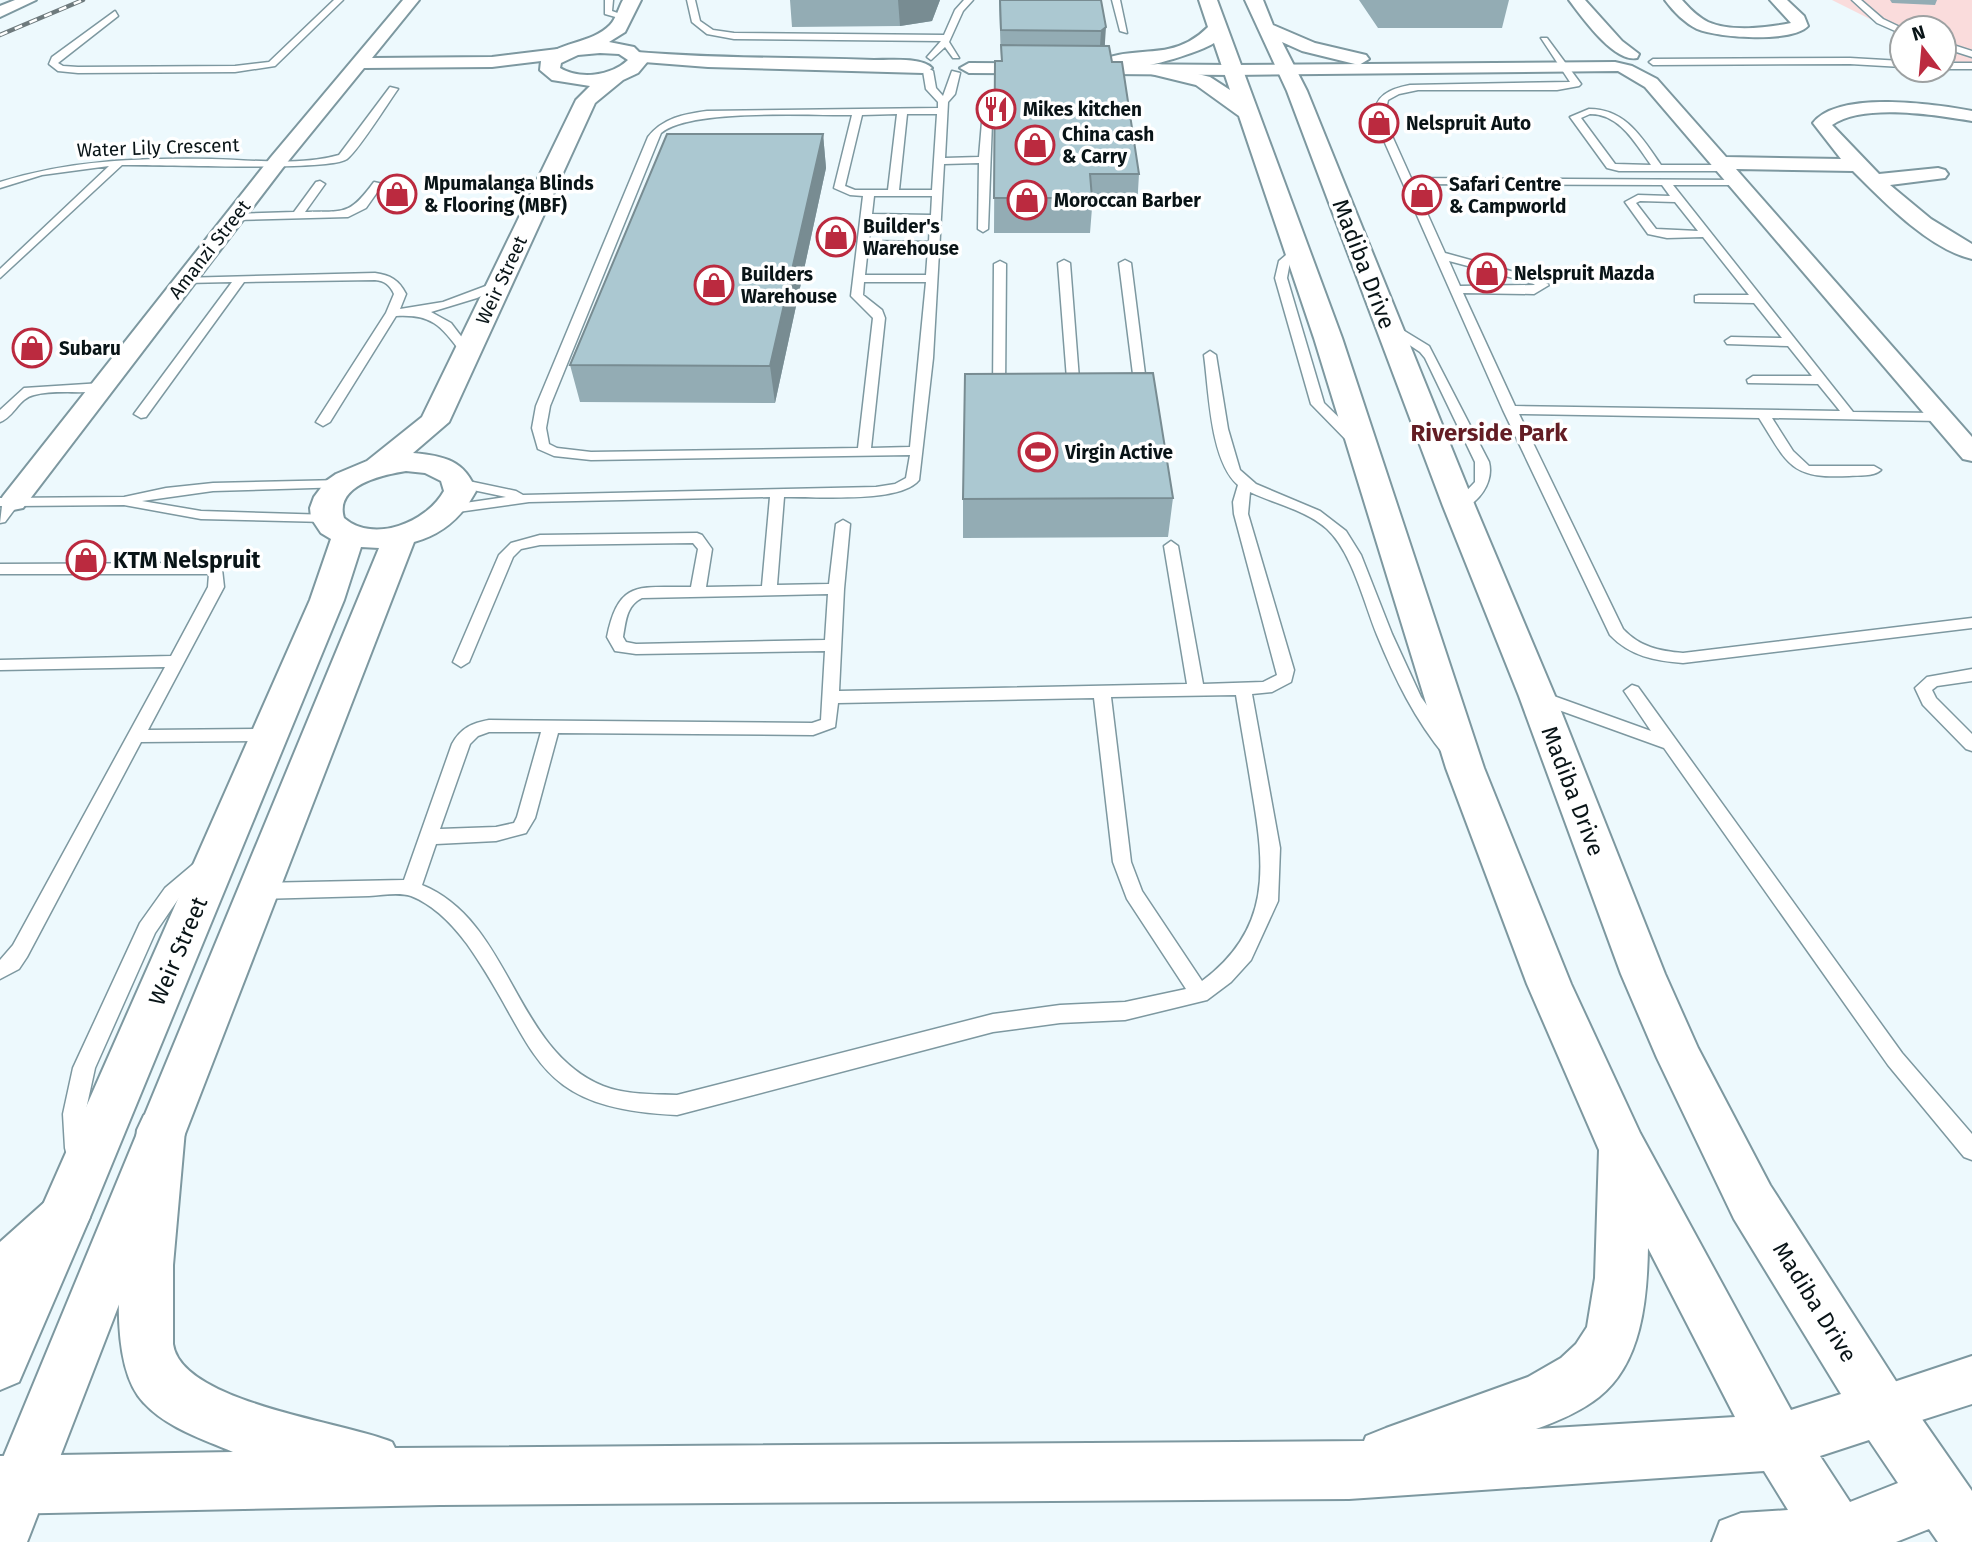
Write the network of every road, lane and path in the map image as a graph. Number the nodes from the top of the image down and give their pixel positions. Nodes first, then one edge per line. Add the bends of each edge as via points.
1 (28, 0) edge
2 (340, 0) edge
3 (411, 0) edge
4 (609, 0) edge
5 (632, 0) edge
6 (691, 0) edge
7 (969, 0) edge
8 (1116, 0) edge
9 (1254, 0) edge
10 (1577, 0) edge
11 (1673, 0) edge
12 (1778, 0) edge
13 (1856, 0) edge
14 (0, 12) edge
15 (116, 14) dead end
16 (1213, 14) edge
17 (621, 23) junction
18 (1888, 25) edge
19 (1265, 29) junction
20 (1124, 31) dead end
21 (1544, 40) dead end
22 (586, 48) junction
23 (566, 53) junction
24 (956, 56) junction
25 (1618, 58) junction
26 (492, 62) junction
27 (1112, 62) junction
28 (359, 63) junction
29 (626, 63) junction
30 (1352, 63) junction
31 (1888, 63) edge
32 (927, 64) junction
33 (1560, 64) junction
34 (1231, 65) junction
35 (1158, 70) junction
36 (1651, 72) junction
37 (1288, 73) junction
38 (559, 76) junction
39 (393, 89) dead end
40 (586, 100) junction
41 (943, 107) junction
42 (858, 112) junction
43 (902, 112) junction
44 (1247, 112) junction
45 (1972, 116) edge
46 (987, 122) dead end
47 (984, 160) junction
48 (278, 161) junction
49 (941, 161) junction
50 (119, 162) junction
51 (1860, 165) junction
52 (1658, 168) junction
53 (1728, 171) junction
54 (1938, 174) dead end
55 (1876, 180) junction
56 (1407, 181) junction
57 (1665, 182) junction
58 (320, 184) dead end
59 (377, 184) dead end
60 (0, 185) edge
61 (869, 193) junction
62 (893, 193) junction
63 (938, 193) junction
64 (1678, 199) junction
65 (297, 216) junction
66 (234, 217) junction
67 (866, 217) junction
68 (936, 218) junction
69 (983, 229) dead end
70 (1707, 234) junction
71 (863, 244) junction
72 (935, 245) junction
73 (1972, 253) edge
74 (1440, 255) junction
75 (1064, 263) dead end
76 (1125, 263) dead end
77 (1000, 264) dead end
78 (0, 275) edge
79 (241, 278) junction
80 (859, 278) junction
81 (933, 279) junction
82 (185, 281) junction
83 (499, 284) junction
84 (1456, 289) junction
85 (1699, 299) dead end
86 (1758, 299) junction
87 (422, 312) junction
88 (392, 313) junction
89 (1731, 341) dead end
90 (1791, 342) junction
91 (467, 352) junction
92 (1210, 355) dead end
93 (1752, 380) dead end
94 (1822, 380) junction
95 (102, 387) junction
96 (1141, 390) edge
97 (999, 391) edge
98 (1074, 391) edge
99 (1510, 410) junction
100 (141, 414) dead end
101 (1763, 414) junction
102 (1850, 416) junction
103 (1939, 417) junction
104 (0, 418) edge
105 (323, 422) dead end
106 (434, 422) junction
107 (917, 451) junction
108 (864, 452) junction
109 (1972, 453) edge
110 (379, 466) junction
111 (1874, 470) dead end
112 (342, 484) junction
113 (1245, 485) junction
114 (450, 486) junction
115 (777, 493) junction
116 (529, 498) junction
117 (124, 501) junction
118 (4, 508) edge
119 (844, 524) dead end
120 (338, 526) junction
121 (400, 535) junction
122 (1171, 546) dead end
123 (0, 569) edge
124 (836, 589) junction
125 (769, 590) junction
126 (698, 591) junction
127 (1972, 623) edge
128 (833, 645) junction
129 (175, 661) junction
130 (461, 662) dead end
131 (0, 665) edge
132 (1972, 675) edge
133 (1243, 689) junction
134 (1196, 690) junction
135 (1102, 691) junction
136 (1632, 691) dead end
137 (1537, 696) junction
138 (831, 697) junction
139 (551, 727) junction
140 (270, 735) junction
141 (135, 736) junction
142 (1670, 744) junction
143 (1972, 745) edge
144 (1465, 768) junction
145 (427, 837) junction
146 (411, 888) junction
147 (258, 891) junction
148 (0, 971) edge
149 (1200, 995) junction
150 (160, 1130) junction
151 (1623, 1149) junction
152 (1972, 1150) edge
153 (73, 1197) junction
154 (0, 1277) edge
155 (0, 1363) edge
156 (1972, 1380) edge
157 (1881, 1409) junction
158 (1778, 1442) junction
159 (1349, 1470) junction
160 (440, 1476) junction
161 (10, 1485) edge
162 (1956, 1488) edge
163 (0, 1537) edge
164 (1840, 1539) edge
165 (1972, 1541) edge
166 (1741, 1542) edge

1 - 14 street
2 - 15 lane via 267,66 78,70 52,64
3 - 28 street, Amanzi Street
4 - 17 lane via 608,12
5 - 17 main road
6 - 24 lane via 696,22 710,32
7 - 24 lane via 959,10
8 - 20 lane
9 - 19 main road, Madiba Drive
10 - 25 street
11 - 12 street via 1706,26 1732,30 1800,26
13 - 18 lane
16 - 27 main road via 1202,42 1181,53
16 - 34 main road
17 - 22 main road
17 - 29 main road
19 - 30 main road
19 - 37 main road, Madiba Drive
21 - 33 lane
22 - 23 main road
22 - 29 main road
23 - 26 street
23 - 38 main road via 548,66
24 - 27 street
24 - 32 street
24 - 32 lane
24 - 35 street
24 - 41 lane via 952,90
25 - 33 street
25 - 36 street
26 - 28 street
26 - 38 street
27 - 34 street
28 - 48 street, Amanzi Street
29 - 32 street
29 - 38 main road via 589,80
29 - 40 main road
30 - 33 street
30 - 37 main road
30 - 37 street
31 - 36 lane via 1850,61
32 - 41 lane via 931,89
33 - 56 lane via 1576,84 1418,87 1380,102 1379,118
34 - 35 street
34 - 37 street
34 - 44 main road
35 - 44 main road via 1203,81
36 - 53 street
37 - 137 main road, Madiba Drive
38 - 40 main road
39 - 48 lane, Water Lily Crescent via 343,156 324,161
40 - 83 main road, Weir Street
41 - 43 lane
41 - 49 lane
42 - 43 lane
42 - 61 lane via 839,186 847,192
42 - 108 lane via 707,114 660,127 543,406 539,428 543,446 569,455
43 - 62 lane
44 - 144 main road via 1363,449
45 - 51 street via 1919,109 1829,116 1823,128
46 - 47 lane
47 - 49 lane
47 - 69 lane
48 - 50 lane, Water Lily Crescent
48 - 66 street, Amanzi Street
49 - 63 lane
50 - 60 lane, Water Lily Crescent via 54,169
50 - 78 lane
51 - 53 street
51 - 55 street
52 - 52 lane via 1619,117 1598,112 1574,117 1609,165
52 - 53 lane
53 - 57 lane
53 - 103 street
54 - 55 street
55 - 73 street via 1919,220
56 - 57 lane
56 - 74 lane
57 - 64 lane
58 - 65 lane
59 - 65 lane via 354,212
61 - 62 lane
61 - 67 lane
62 - 63 lane
63 - 68 lane
64 - 70 lane
64 - 70 lane via 1630,202 1652,232
65 - 66 lane
66 - 82 street, Amanzi Street
67 - 68 lane
67 - 71 lane
68 - 72 lane
70 - 86 lane
71 - 72 lane
71 - 80 lane
72 - 81 lane
74 - 84 lane
74 - 84 lane via 1543,285 1534,290
75 - 98 lane
76 - 96 lane
77 - 97 lane
79 - 82 lane
79 - 88 lane via 387,278 400,294
79 - 100 lane
80 - 81 lane
80 - 108 lane via 859,300 879,318
81 - 107 lane
82 - 95 street, Amanzi Street
83 - 87 lane
83 - 91 main road, Weir Street
84 - 99 lane
85 - 86 lane
86 - 90 lane
87 - 88 lane
87 - 91 lane via 452,331
88 - 105 lane
89 - 90 lane
90 - 94 lane
91 - 106 main road, Weir Street
92 - 113 lane via 1233,470
93 - 94 lane
94 - 102 lane
95 - 104 lane via 29,391
95 - 118 street, Amanzi Street
99 - 101 lane
99 - 127 lane via 1616,631 1633,648 1683,658
101 - 102 lane
101 - 111 lane via 1803,468
102 - 103 lane
103 - 109 street
106 - 110 main road
106 - 114 main road
107 - 108 lane
107 - 115 lane via 914,477 898,488
110 - 112 main road
110 - 114 main road via 419,462
112 - 117 lane via 203,488
112 - 120 main road, Weir Street via 328,501
113 - 133 lane via 1241,514 1286,670 1285,678 1275,686
113 - 144 lane via 1311,510 1340,533 1423,715
114 - 116 lane
114 - 116 lane
114 - 121 main road via 424,527
115 - 116 lane
115 - 125 lane
117 - 118 lane
117 - 120 lane via 192,515
119 - 124 lane
120 - 121 main road via 373,538
120 - 140 main road, Weir Street via 327,600
121 - 147 main road
122 - 134 lane
123 - 129 lane via 212,569 217,572 216,587
124 - 125 lane
124 - 128 lane
125 - 126 lane
126 - 128 lane via 630,597 622,606 616,642 636,649
126 - 130 lane via 705,549 697,538 526,543 506,555
128 - 138 lane
129 - 131 lane
129 - 141 lane
132 - 143 lane via 1933,681 1923,688 1929,701
133 - 134 lane
133 - 149 lane via 1271,848 1268,901 1244,954
134 - 135 lane
135 - 138 lane
135 - 149 lane via 1122,862 1134,894
136 - 142 lane
137 - 142 lane
137 - 157 main road, Madiba Drive via 1643,974 1680,1058 1752,1202
138 - 139 lane via 829,723 813,729
139 - 145 lane via 485,727 465,736
139 - 145 lane via 520,828 496,834
140 - 141 lane
140 - 153 main road, Weir Street
141 - 148 lane via 20,951
142 - 152 lane via 1895,1059
144 - 151 main road via 1549,984
145 - 146 lane
146 - 147 lane
146 - 149 lane via 437,902 471,931 543,1054 567,1079 613,1101 645,1105 695,1101 993,1023 1125,1011
147 - 150 main road
150 - 160 main road via 146,1294 150,1366 169,1389 247,1430 299,1447
150 - 161 main road via 67,1367
151 - 158 main road
151 - 159 main road via 1619,1292 1611,1334 1594,1364 1547,1398
153 - 154 main road
153 - 155 main road, Weir Street
156 - 157 street
157 - 158 main road
157 - 162 main road, Madiba Drive
158 - 159 main road
158 - 164 main road
159 - 160 main road
160 - 161 main road
161 - 163 main road
162 - 164 main road
162 - 165 main road, Madiba Drive
164 - 166 main road

